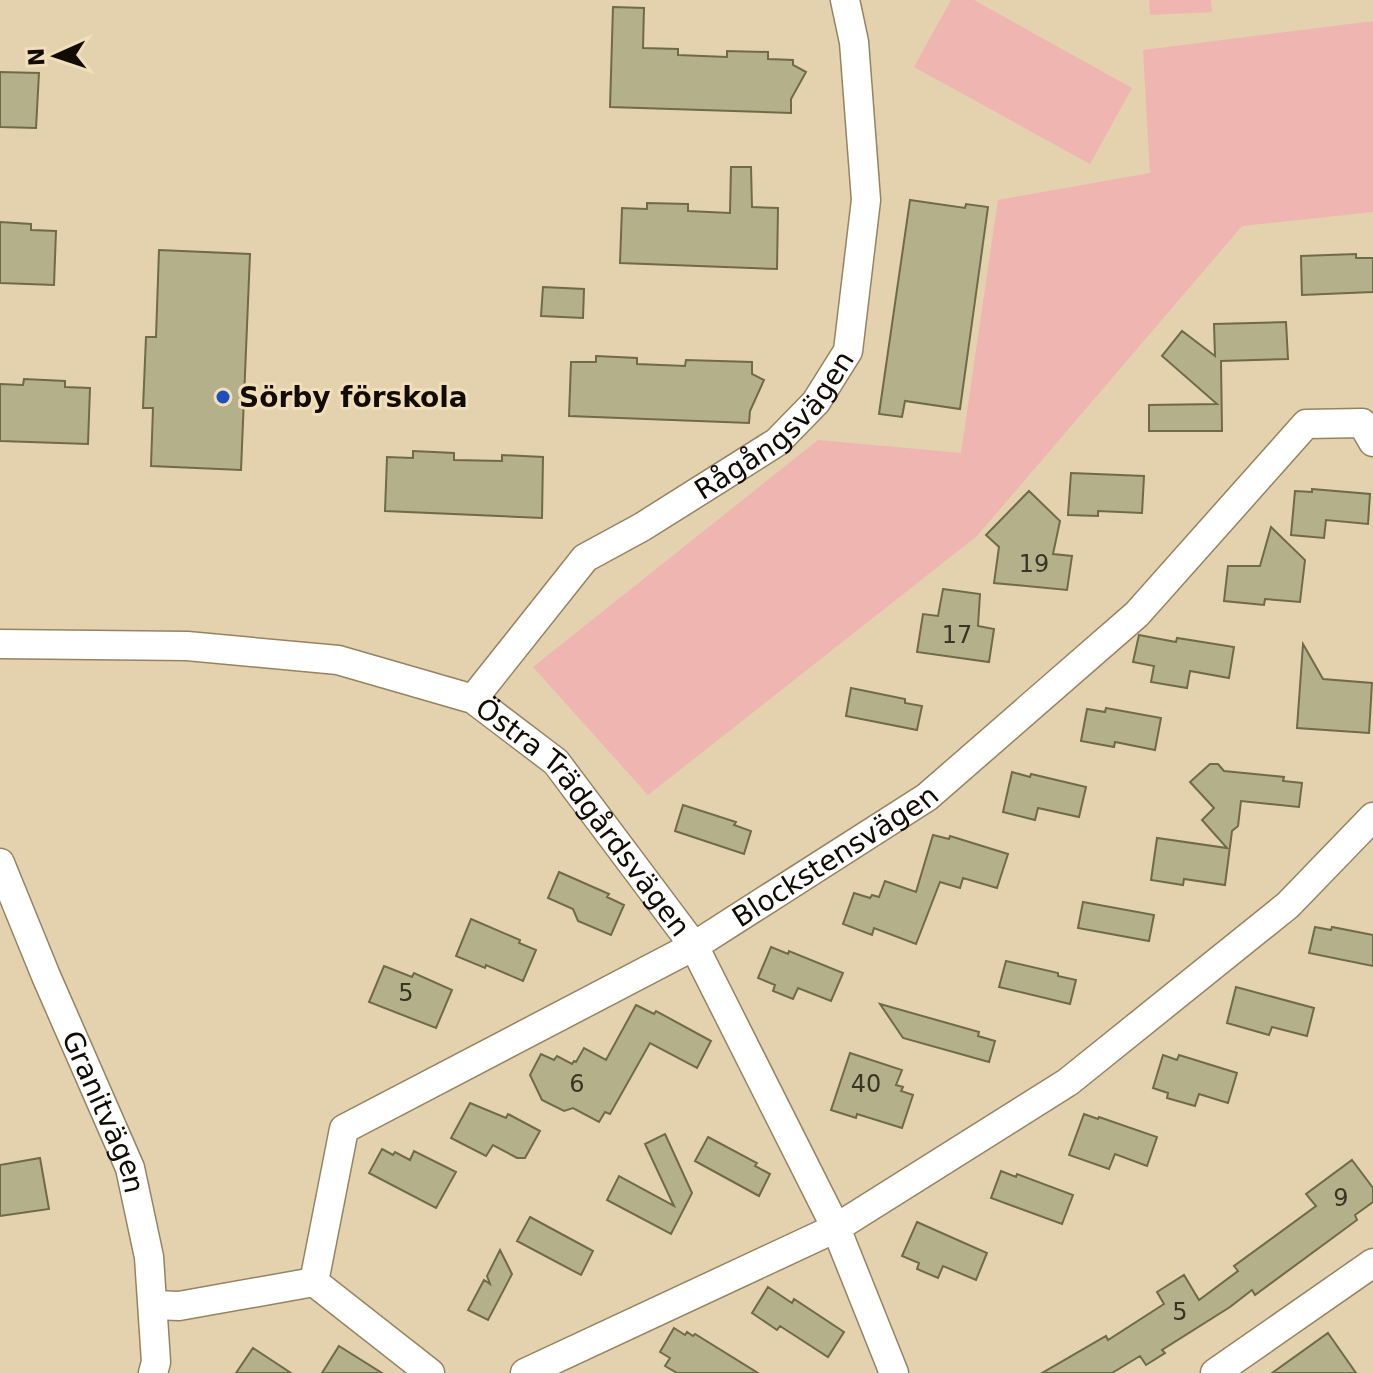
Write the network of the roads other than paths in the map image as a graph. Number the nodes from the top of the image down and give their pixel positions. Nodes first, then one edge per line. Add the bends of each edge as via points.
1 (845, 0) edge
2 (1373, 442) edge
3 (0, 644) edge
4 (473, 699) junction
5 (1373, 817) edge
6 (0, 863) edge
7 (694, 946) junction
8 (836, 1228) junction
9 (1373, 1263) edge
10 (314, 1282) junction
11 (153, 1305) junction
12 (153, 1373) edge
13 (430, 1373) edge
14 (525, 1373) edge
15 (894, 1373) edge
16 (1215, 1373) edge

1 - 4 street, Rågångsvägen via 854,42 866,200 848,351 816,402 777,442 585,558
2 - 7 street, Blockstensvägen via 1362,423 1306,424 1137,614 927,797
3 - 4 street, Östra Trädgårdsvägen via 187,646 338,660
4 - 7 street, Östra Trädgårdsvägen via 556,762
5 - 8 street via 1288,905 1068,1082
6 - 11 street, Granitvägen via 130,1168 149,1257
7 - 8 street, Östra Trädgårdsvägen
7 - 10 street, Blockstensvägen via 344,1129
8 - 14 street
8 - 15 street, Östra Trädgårdsvägen
9 - 16 street
10 - 11 street via 179,1306
10 - 13 street
11 - 12 street, Granitvägen

